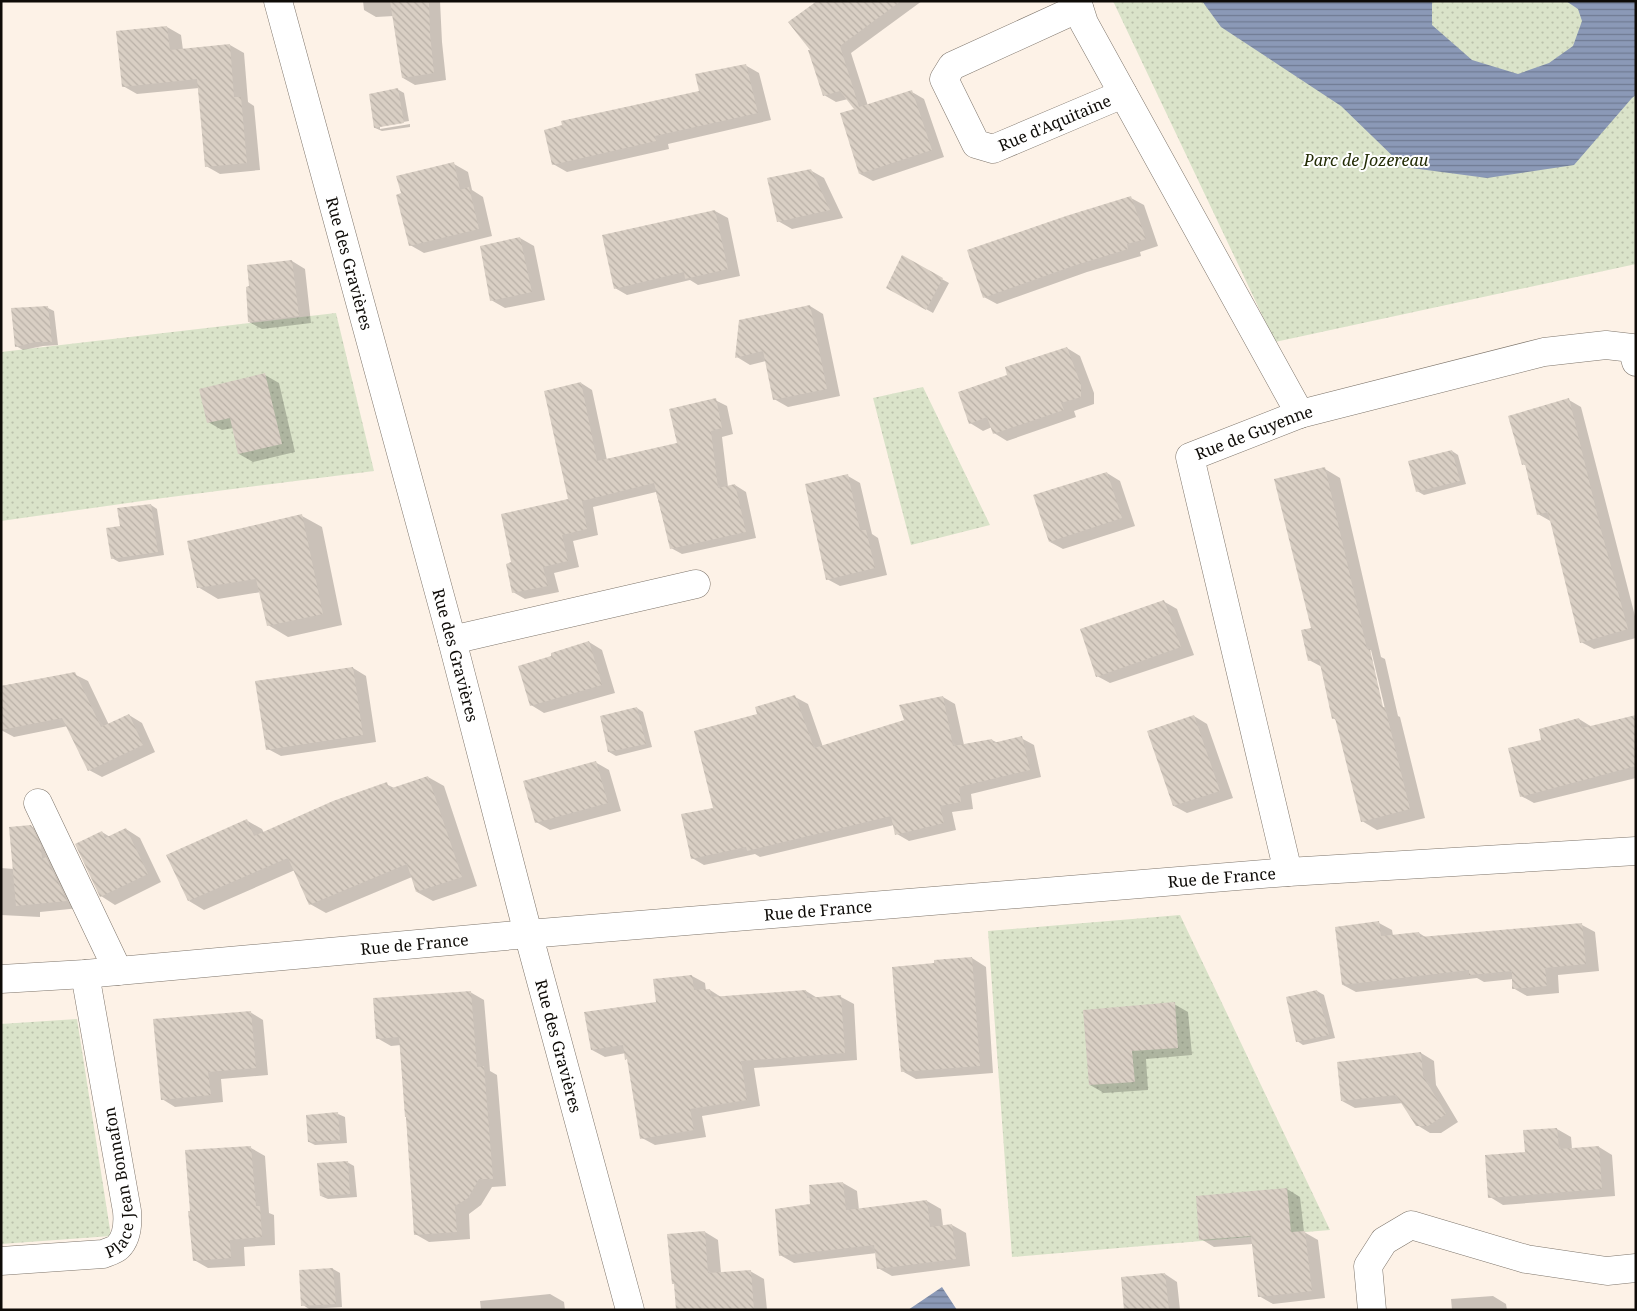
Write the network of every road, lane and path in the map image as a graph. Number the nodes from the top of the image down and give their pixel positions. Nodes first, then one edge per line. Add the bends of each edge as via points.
1 (278, 1) edge
2 (1078, 5) edge
3 (1123, 94) junction
4 (1636, 362) edge
5 (1300, 414) junction
6 (696, 584) dead end
7 (452, 640) junction
8 (38, 803) dead end
9 (1636, 851) edge
10 (1288, 872) junction
11 (528, 934) junction
12 (118, 971) junction
13 (85, 974) junction
14 (1, 979) edge
15 (1, 1261) edge
16 (1636, 1268) edge
17 (630, 1310) edge
18 (1372, 1310) edge

1 - 7 street, Rue des Gravières
2 - 3 street, Rue d'Aquitaine via 1084,23
2 - 3 street, Rue d'Aquitaine via 952,66 944,80 976,144 993,149
3 - 5 street, Rue d'Aquitaine
4 - 5 street, Rue de Guyenne via 1632,348 1606,345 1544,352
5 - 10 street, Rue de Guyenne via 1190,457
6 - 7 street
7 - 11 street, Rue des Gravières
8 - 12 street
9 - 10 street, Rue de France
10 - 11 street, Rue de France
11 - 12 street, Rue de France
11 - 17 street, Rue des Gravières
12 - 13 street, Rue de France
13 - 14 street, Rue de France
13 - 15 street, Place Jean Bonnafon via 127,1211 124,1239 118,1248 103,1254
16 - 18 street via 1607,1271 1526,1259 1411,1225 1384,1241 1368,1266

